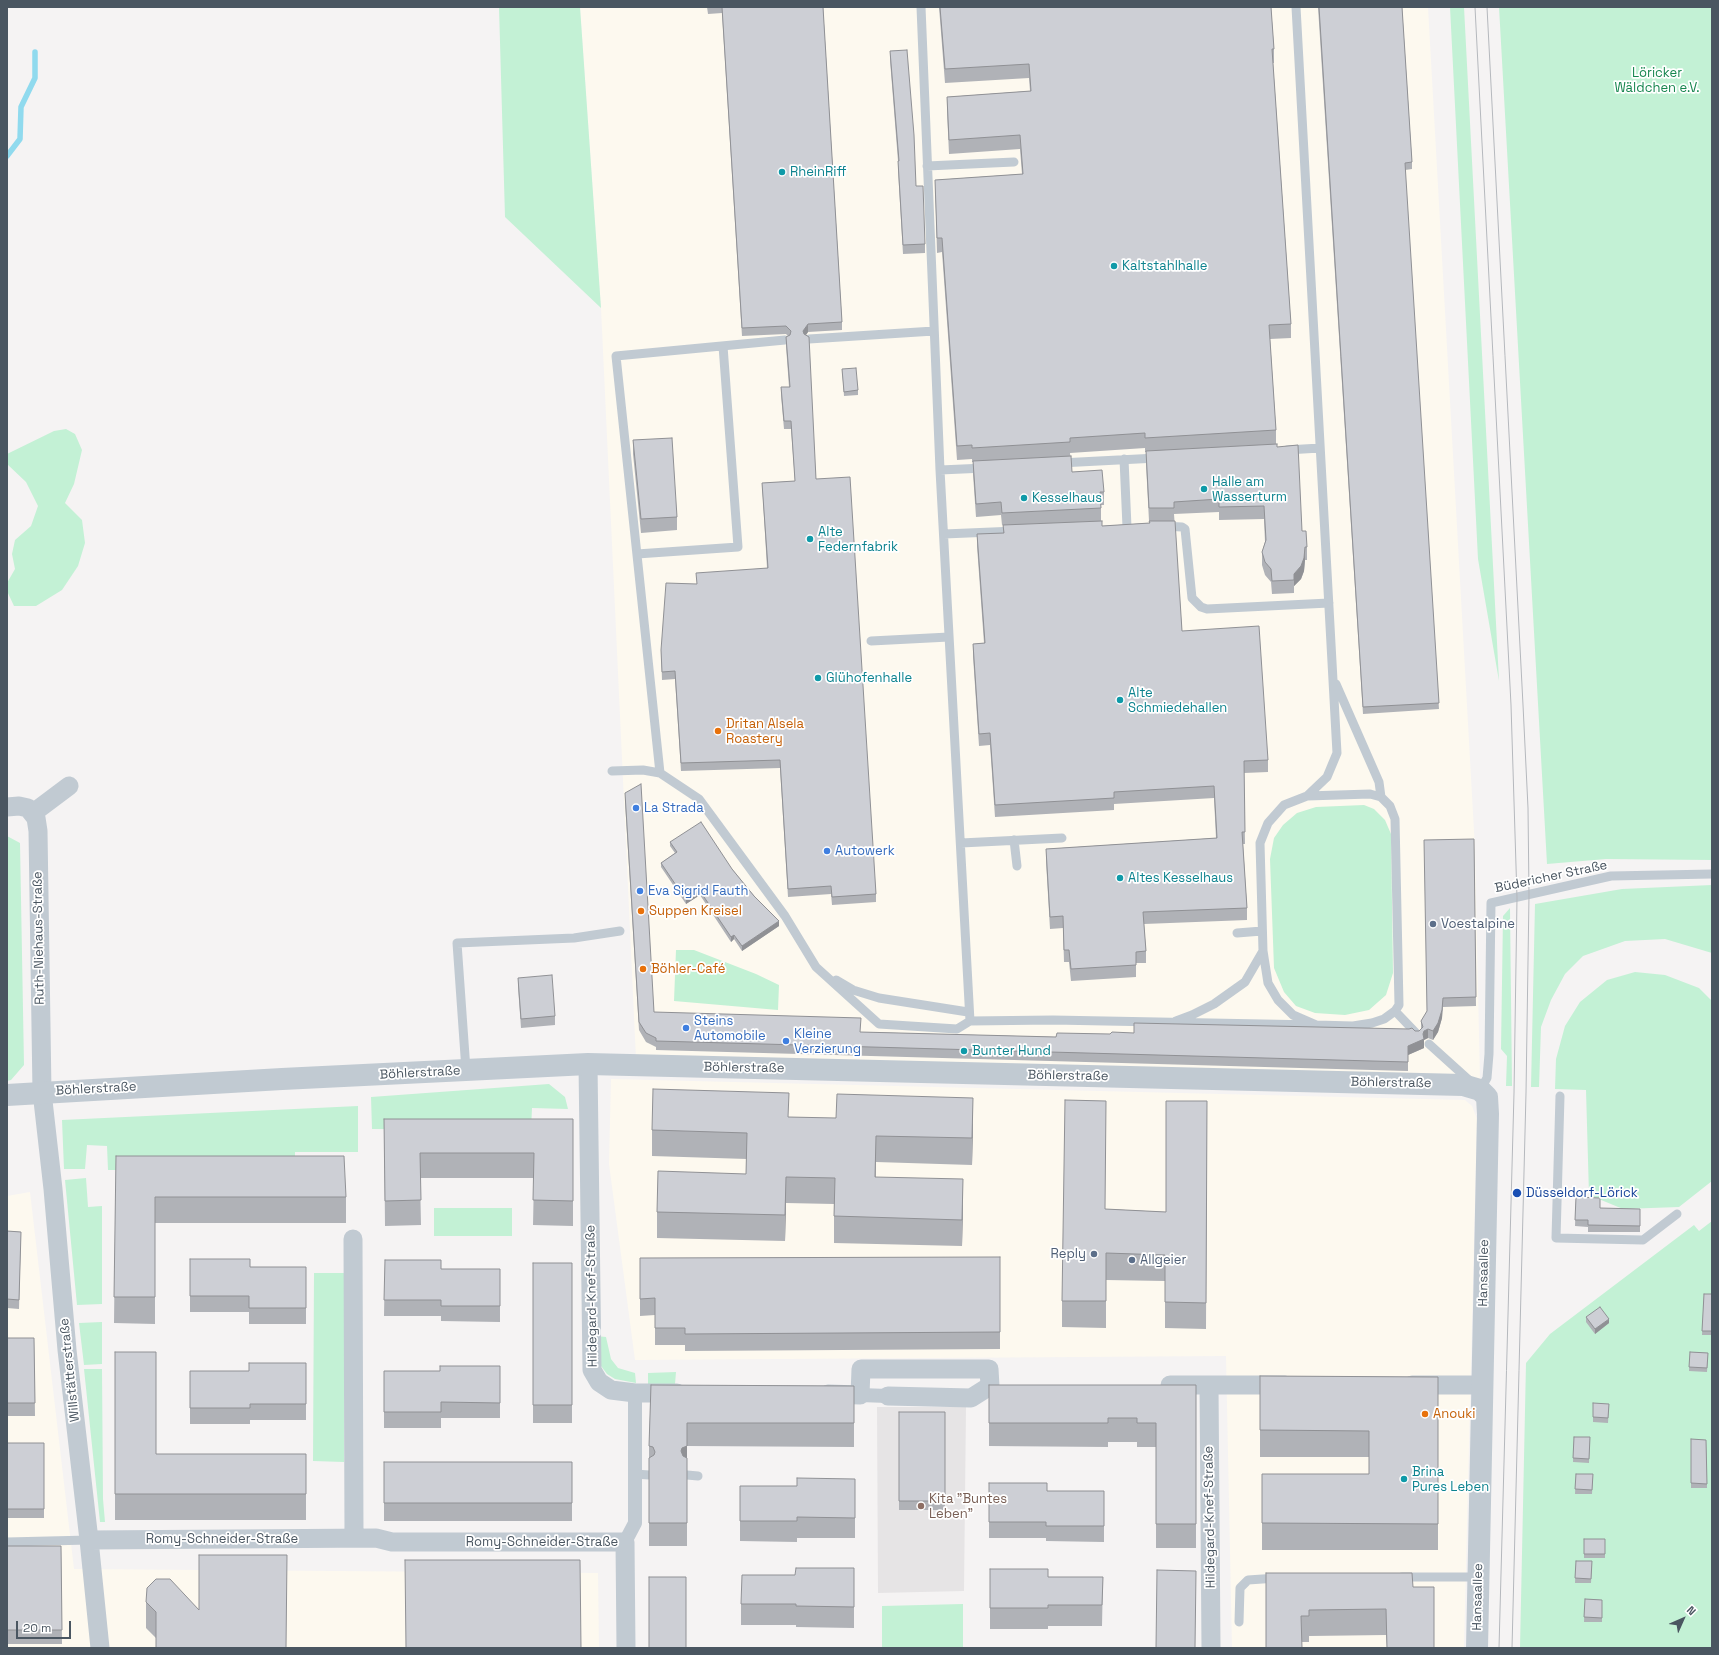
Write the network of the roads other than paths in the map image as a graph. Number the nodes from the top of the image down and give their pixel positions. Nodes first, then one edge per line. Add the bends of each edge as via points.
1 (920, 7) edge
2 (1296, 7) edge
3 (1014, 162) dead end
4 (927, 166) junction
5 (934, 331) junction
6 (809, 339) edge
7 (785, 340) edge
8 (723, 346) junction
9 (1320, 448) junction
10 (1281, 450) edge
11 (1163, 457) edge
12 (1124, 460) junction
13 (1052, 464) edge
14 (996, 467) edge
15 (940, 470) junction
16 (1155, 526) edge
17 (1127, 527) edge
18 (1029, 531) edge
19 (944, 534) junction
20 (637, 554) junction
21 (1329, 603) junction
22 (949, 637) junction
23 (871, 642) dead end
24 (1334, 679) junction
25 (612, 771) dead end
26 (660, 773) junction
27 (69, 786) dead end
28 (1307, 796) junction
29 (1381, 797) junction
30 (7, 807) edge
31 (33, 813) junction
32 (1062, 838) dead end
33 (1014, 840) junction
34 (961, 843) junction
35 (1017, 866) dead end
36 (1712, 874) edge
37 (620, 931) dead end
38 (1262, 931) junction
39 (1237, 933) dead end
40 (1263, 951) junction
41 (816, 967) junction
42 (1395, 1011) junction
43 (969, 1016) junction
44 (1171, 1023) junction
45 (1316, 1025) junction
46 (1416, 1034) edge
47 (1429, 1044) dead end
48 (588, 1064) junction
49 (466, 1071) junction
50 (1480, 1090) junction
51 (42, 1092) junction
52 (7, 1095) edge
53 (1560, 1096) dead end
54 (1677, 1214) dead end
55 (353, 1239) dead end
56 (1209, 1385) junction
57 (1303, 1385) edge
58 (1396, 1385) edge
59 (1482, 1385) junction
60 (1154, 1386) edge
61 (635, 1393) junction
62 (696, 1393) edge
63 (813, 1394) edge
64 (860, 1395) junction
65 (888, 1396) joint
66 (635, 1474) junction
67 (649, 1475) edge
68 (687, 1476) edge
69 (698, 1476) dead end
70 (354, 1538) junction
71 (89, 1540) junction
72 (7, 1542) edge
73 (625, 1542) junction
74 (1478, 1577) junction
75 (1284, 1578) edge
76 (1393, 1578) edge
77 (1239, 1622) dead end
78 (100, 1648) edge
79 (626, 1648) edge
80 (1211, 1648) edge
81 (1477, 1648) edge

1 - 4 lane
2 - 9 lane
3 - 4 lane
4 - 5 lane
5 - 6 lane
5 - 15 lane
7 - 8 lane
8 - 20 lane via 738,547
8 - 20 lane via 616,356
9 - 10 lane
9 - 21 lane
11 - 12 lane
12 - 13 lane
12 - 17 lane
14 - 15 lane
15 - 19 lane
16 - 21 lane via 1182,526 1185,529 1192,598 1201,607 1207,609
18 - 19 lane
19 - 22 lane
20 - 26 lane
21 - 24 lane
22 - 23 lane
22 - 34 lane
24 - 28 lane via 1337,753 1327,777
24 - 29 lane via 1379,782
25 - 26 lane via 643,770
26 - 41 lane via 699,799 785,916
27 - 31 street
28 - 29 lane via 1370,794
28 - 38 lane via 1284,805 1268,823 1260,844
29 - 42 lane via 1390,806 1395,820 1398,1006
30 - 31 street via 28,808
31 - 51 street, Ruth-Niehaus-Straße via 38,831
32 - 33 lane
33 - 34 lane
33 - 35 lane
34 - 43 lane
36 - 50 lane, Büdericher Straße via 1611,876 1491,903 1489,1054 1487,1078
37 - 49 lane via 574,938 456,943
38 - 39 lane
38 - 40 lane
40 - 44 lane via 1245,982 1214,1004
40 - 45 lane via 1268,983 1278,1000 1293,1015
41 - 43 lane via 853,990 879,998
41 - 43 lane via 879,1024 957,1029
42 - 45 lane via 1372,1023 1353,1026
42 - 46 lane
43 - 44 lane
44 - 45 lane
47 - 50 lane
48 - 49 street, Böhlerstraße
48 - 50 street, Böhlerstraße via 1463,1085
48 - 61 street, Hildegard-Knef-Straße via 592,1370 599,1382 611,1390
49 - 51 street, Böhlerstraße
50 - 59 street, Hansaallee via 1487,1097 1488,1114
51 - 52 street, Böhlerstraße
51 - 71 street, Willstätterstraße via 67,1350
53 - 54 lane via 1556,1238 1643,1240
55 - 70 street
56 - 57 street
56 - 60 street
56 - 80 street, Hildegard-Knef-Straße
58 - 59 street
59 - 74 street, Hansaallee
61 - 62 street, Hildegard-Knef-Straße
61 - 66 street
63 - 64 street
64 - 65 street
64 - 65 street via 861,1369 989,1369 998,1386 971,1398
66 - 67 lane
66 - 73 street via 635,1523
68 - 69 lane
70 - 71 street, Romy-Schneider-Straße
70 - 73 street, Romy-Schneider-Straße via 376,1538 392,1542
71 - 72 lane
71 - 78 street, Willstätterstraße
73 - 79 street, Romy-Schneider-Straße
74 - 76 lane
74 - 81 street, Hansaallee
75 - 77 lane via 1248,1580 1240,1588

